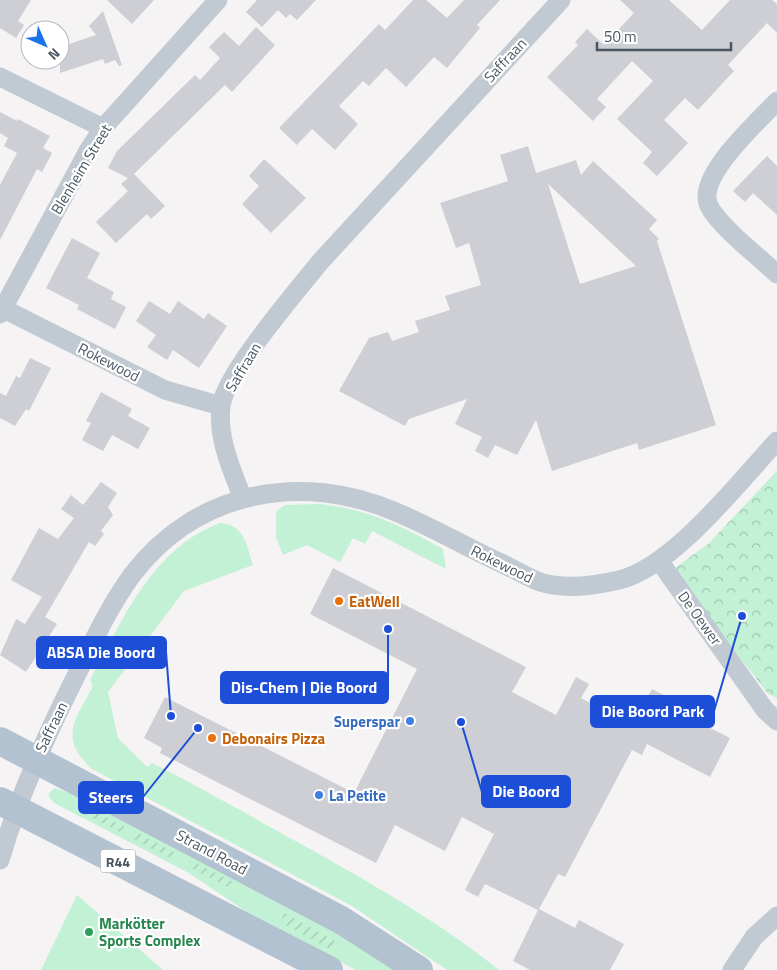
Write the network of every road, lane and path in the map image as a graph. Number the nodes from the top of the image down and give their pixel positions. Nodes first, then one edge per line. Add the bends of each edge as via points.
1 (218, 0) edge
2 (561, 0) edge
3 (0, 77) edge
4 (777, 101) edge
5 (103, 128) junction
6 (777, 274) edge
7 (1, 310) edge
8 (221, 406) junction
9 (777, 441) edge
10 (243, 499) junction
11 (660, 562) junction
12 (777, 721) edge
13 (0, 742) edge
14 (35, 760) junction
15 (8, 804) edge
16 (0, 860) edge
17 (777, 916) edge
18 (328, 970) edge
19 (420, 970) edge
20 (732, 970) edge

1 - 5 street, Blenheim Street
2 - 8 street, Saffraan via 320,262 239,369
3 - 5 street
4 - 6 street via 716,169 706,197 714,214
5 - 7 street, Blenheim Street
7 - 8 street, Rokewood via 165,390
8 - 10 street, Saffraan via 224,444
9 - 11 street, Rokewood
10 - 11 street, Rokewood via 297,492 350,496 396,512 541,582 580,587 622,580
10 - 14 street, Saffraan via 223,504 180,529 133,574 100,628
11 - 12 street, De Oewer
13 - 14 main road, Strand Road
14 - 15 street, Saffraan
14 - 19 main road, Strand Road via 341,920
15 - 16 street, Saffraan
15 - 18 main road, R44
17 - 20 street via 754,937

